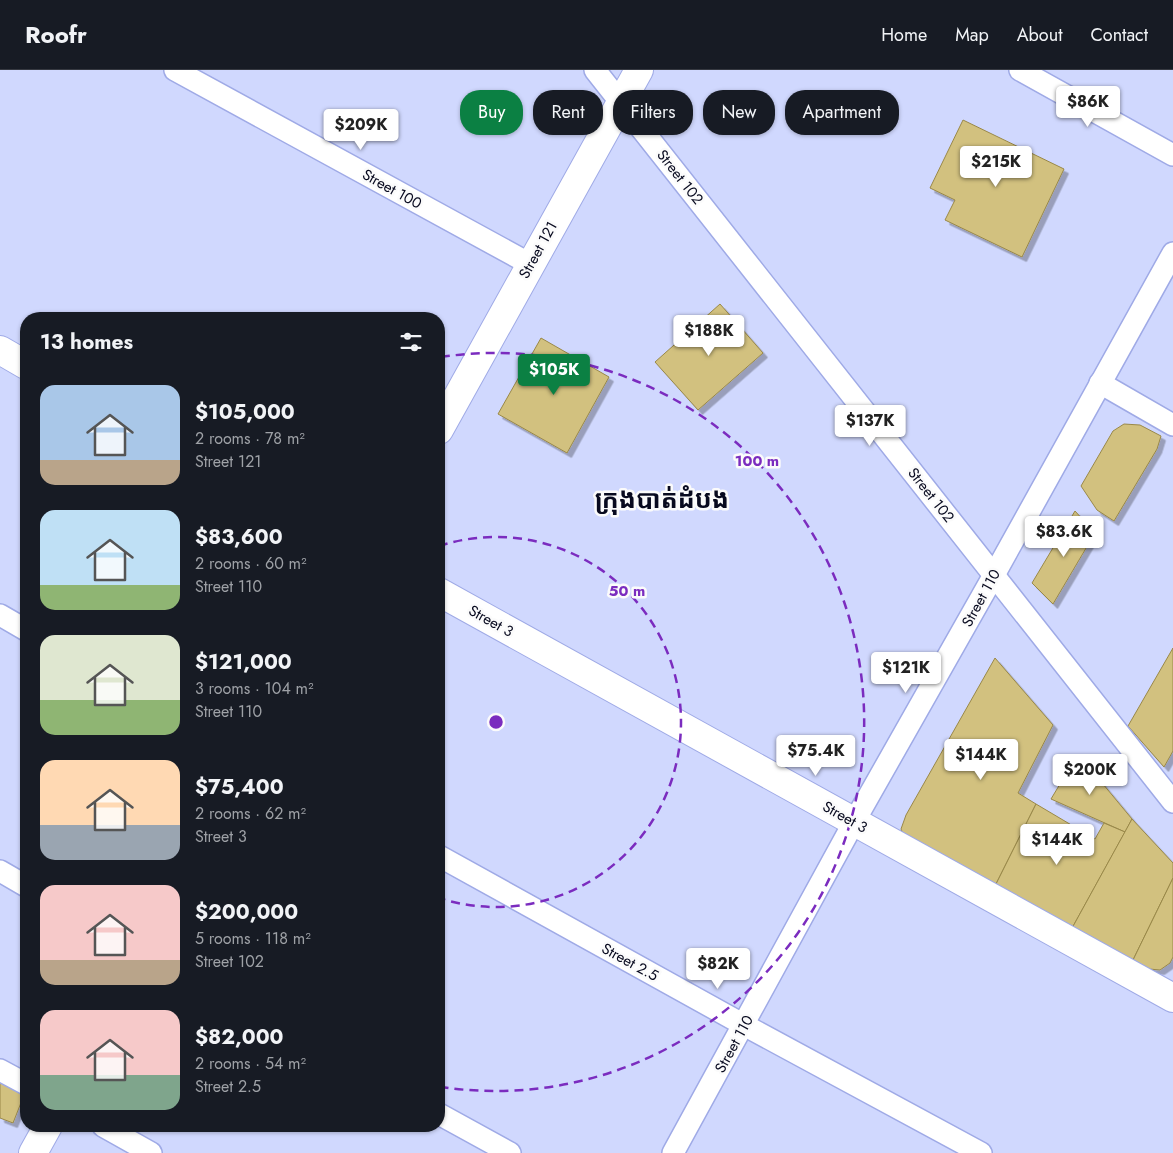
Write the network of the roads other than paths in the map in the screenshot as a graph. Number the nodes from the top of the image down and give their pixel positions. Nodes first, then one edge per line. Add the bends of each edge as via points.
1 (175, 70) edge
2 (595, 70) edge
3 (639, 70) edge
4 (1020, 70) edge
5 (628, 90) edge
6 (613, 92) edge
7 (613, 116) edge
8 (647, 135) edge
9 (1173, 155) edge
10 (1173, 253) edge
11 (530, 264) junction
12 (0, 350) edge
13 (20, 361) edge
14 (1100, 383) junction
15 (445, 419) edge
16 (1173, 425) edge
17 (994, 575) junction
18 (445, 595) edge
19 (0, 615) edge
20 (20, 627) edge
21 (1173, 802) edge
22 (854, 822) junction
23 (445, 859) edge
24 (0, 871) edge
25 (20, 883) edge
26 (1171, 992) edge
27 (744, 1025) junction
28 (0, 1070) edge
29 (20, 1081) edge
30 (445, 1117) edge
31 (45, 1132) edge
32 (114, 1132) edge
33 (33, 1153) edge
34 (151, 1153) edge
35 (510, 1153) edge
36 (673, 1153) edge
37 (981, 1153) edge

1 - 11 street, Street 100
2 - 6 street, Street 102
3 - 5 street, Street 121
4 - 9 street
7 - 11 street, Street 121
8 - 17 street, Street 102
10 - 14 street, Street 110
11 - 15 street, Street 121
12 - 13 street
14 - 16 street
14 - 17 street, Street 110
17 - 21 street, Street 102
17 - 22 street, Street 110
18 - 22 street, Street 3
19 - 20 street
22 - 26 street, Street 3
22 - 27 street, Street 110
23 - 27 street, Street 2.5
24 - 25 street
27 - 36 street, Street 110
27 - 37 street, Street 2.5
28 - 29 street
30 - 35 street
31 - 33 street
32 - 34 street

